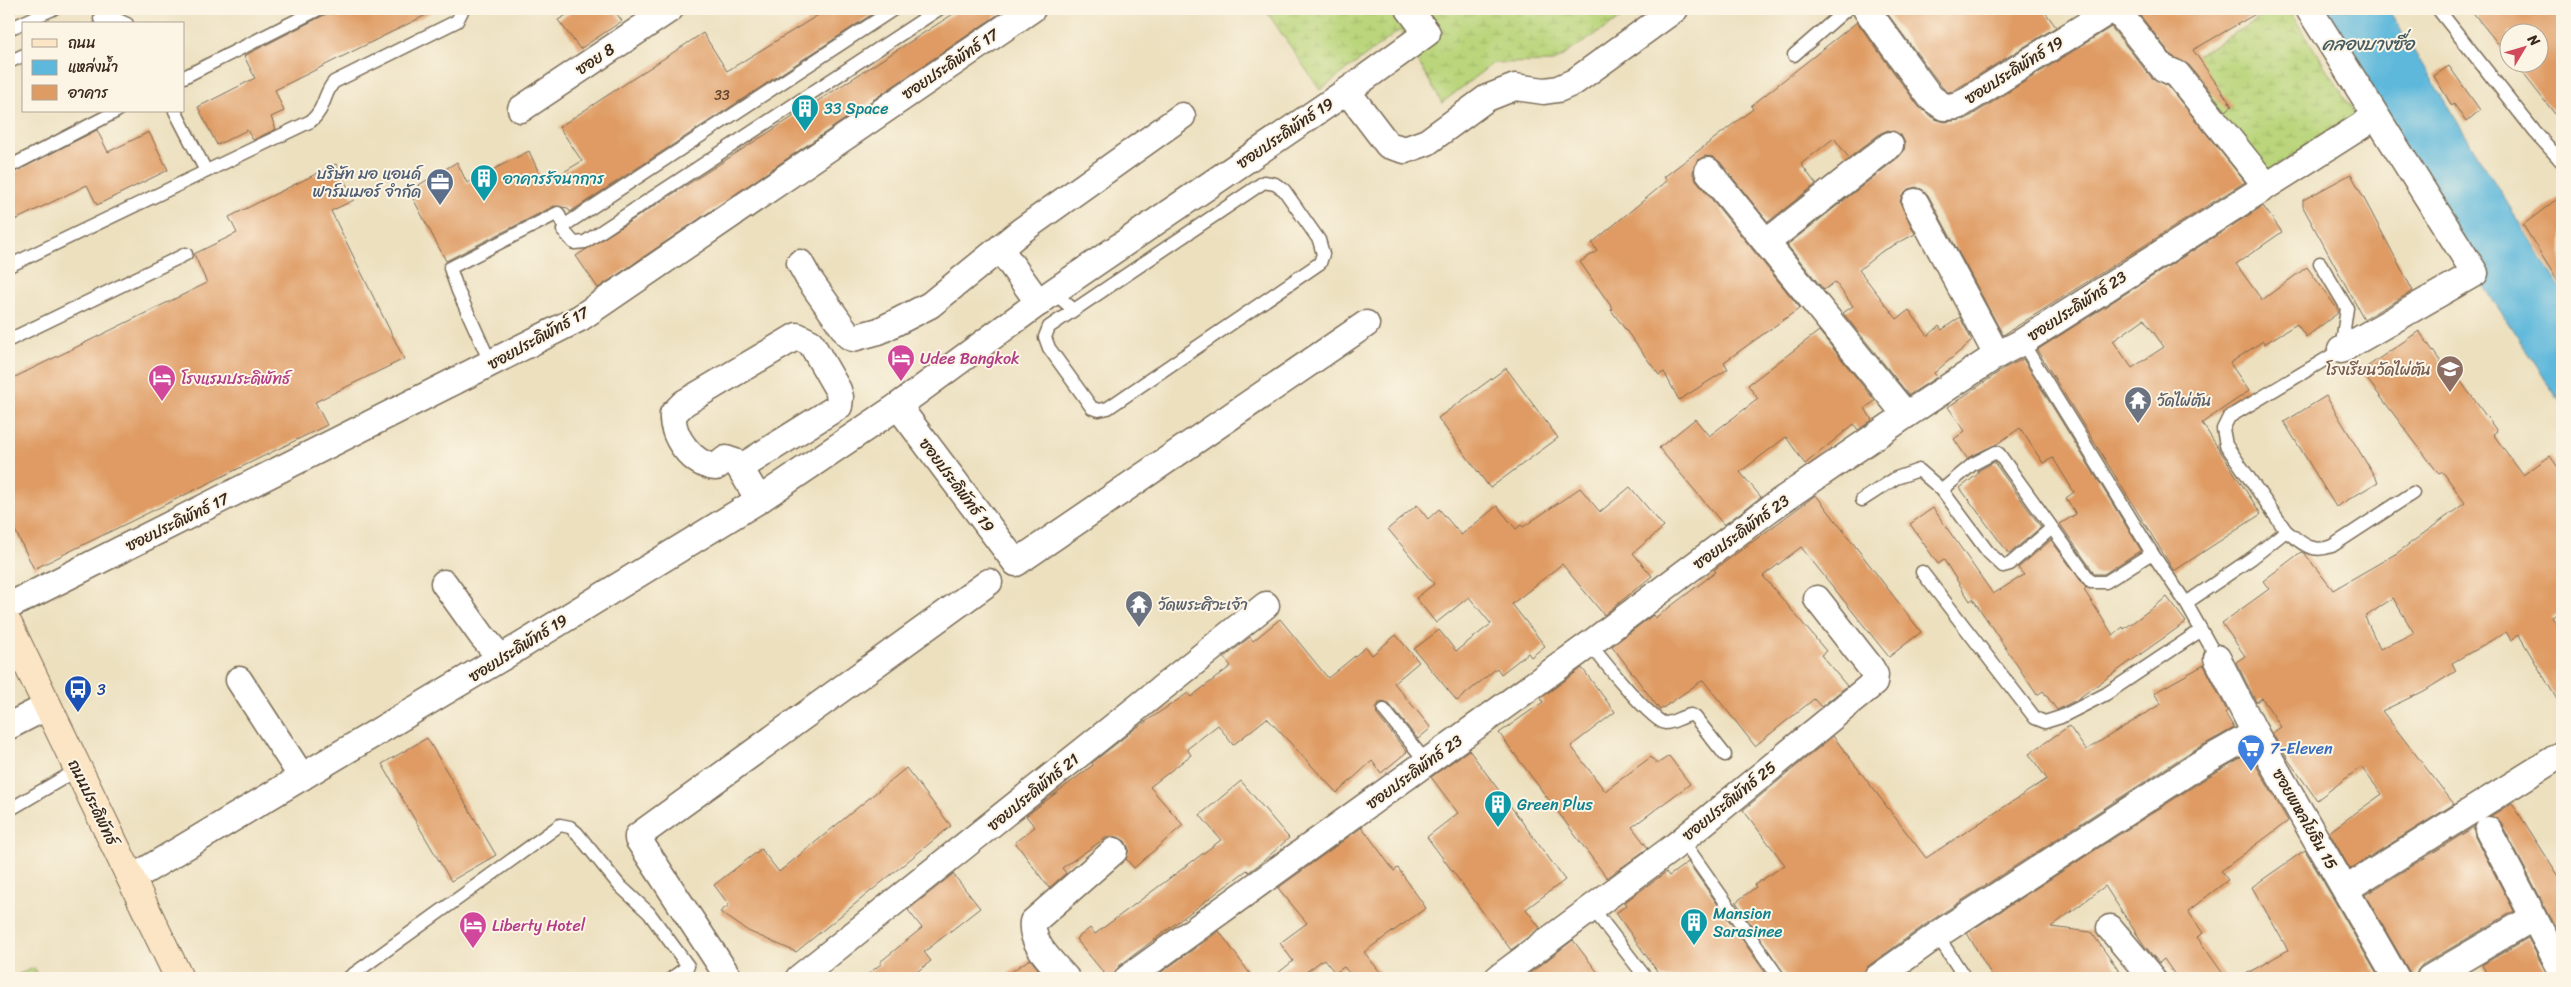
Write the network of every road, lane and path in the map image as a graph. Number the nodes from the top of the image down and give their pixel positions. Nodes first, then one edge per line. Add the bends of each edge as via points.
1 (53, 9) edge
2 (319, 9) edge
3 (463, 9) edge
4 (670, 9) edge
5 (894, 9) edge
6 (939, 9) edge
7 (1032, 9) edge
8 (1409, 9) edge
9 (1675, 9) edge
10 (1847, 9) edge
11 (1866, 9) edge
12 (2112, 9) edge
13 (2116, 9) edge
14 (2309, 9) edge
15 (2438, 9) edge
16 (97, 17) edge
17 (24, 22) edge
18 (123, 22) edge
19 (22, 23) edge
20 (9, 29) edge
21 (1794, 55) dead end
22 (22, 56) edge
23 (9, 62) edge
24 (185, 76) edge
25 (1347, 91) junction
26 (520, 108) dead end
27 (115, 112) edge
28 (176, 112) edge
29 (1182, 116) dead end
30 (2375, 117) dead end
31 (1890, 145) dead end
32 (2562, 162) edge
33 (9, 166) edge
34 (1708, 171) dead end
35 (206, 172) junction
36 (2266, 185) junction
37 (1915, 202) dead end
38 (564, 226) junction
39 (1767, 242) junction
40 (1000, 248) junction
41 (186, 254) dead end
42 (2320, 262) dead end
43 (800, 264) dead end
44 (9, 266) edge
45 (1046, 298) junction
46 (1074, 310) junction
47 (1366, 324) dead end
48 (9, 340) edge
49 (2022, 342) junction
50 (2341, 350) junction
51 (1997, 354) junction
52 (491, 364) junction
53 (898, 406) junction
54 (1906, 415) junction
55 (740, 468) junction
56 (1942, 490) junction
57 (2413, 493) dead end
58 (759, 500) junction
59 (1862, 500) dead end
60 (2052, 528) junction
61 (2286, 531) junction
62 (2152, 553) junction
63 (1922, 572) dead end
64 (444, 582) dead end
65 (990, 582) dead end
66 (1817, 599) dead end
67 (2186, 603) junction
68 (1266, 605) dead end
69 (9, 606) edge
70 (2200, 631) junction
71 (11, 638) edge
72 (1590, 644) junction
73 (501, 658) junction
74 (2217, 658) joint
75 (239, 680) dead end
76 (46, 707) junction
77 (1384, 710) dead end
78 (9, 726) edge
79 (2256, 733) junction
80 (2562, 754) edge
81 (1725, 755) dead end
82 (1427, 763) junction
83 (77, 770) junction
84 (302, 776) junction
85 (9, 810) edge
86 (2488, 830) dead end
87 (1682, 840) junction
88 (1114, 851) dead end
89 (131, 879) junction
90 (2346, 889) junction
91 (1593, 908) junction
92 (2534, 917) junction
93 (2110, 928) dead end
94 (1937, 935) junction
95 (2562, 970) edge
96 (179, 978) edge
97 (348, 978) edge
98 (672, 978) edge
99 (728, 978) edge
100 (799, 978) edge
101 (1066, 978) edge
102 (1128, 978) edge
103 (1498, 978) edge
104 (1646, 978) edge
105 (1779, 978) edge
106 (1877, 978) edge
107 (1966, 978) edge
108 (2152, 978) edge
109 (2396, 978) edge
110 (2430, 978) edge

1 - 17 lane
2 - 24 lane
3 - 35 lane via 457,21 334,82 322,111 311,121
4 - 26 street, ซอย 8
5 - 38 lane
6 - 38 lane via 585,242 574,243 563,230
7 - 52 street, ซอยประดิพัทธ์ 17 via 580,318
8 - 25 street via 1427,33
9 - 25 street, ซอยประดิพัทธ์ 19 via 1574,82 1544,91 1516,87 1487,98 1426,142 1405,150 1388,145
10 - 21 lane
11 - 12 street, ซอยประดิพัทธ์ 19 via 1931,98 1944,107 1958,106
13 - 36 street via 2162,68 2177,74
14 - 50 street via 2475,273
15 - 32 lane
16 - 18 lane
19 - 20 lane
22 - 23 lane
25 - 45 street, ซอยประดิพัทธ์ 19
27 - 33 lane
28 - 35 lane
29 - 40 street
30 - 36 street, ซอยประดิพัทธ์ 23
31 - 39 street
34 - 39 street
35 - 44 lane
36 - 49 street, ซอยประดิพัทธ์ 23
37 - 51 street
38 - 52 lane via 558,213 450,268
39 - 54 street
40 - 43 street via 930,305 879,330 853,338 841,328
40 - 45 street
41 - 48 lane
42 - 50 lane via 2347,308
45 - 46 lane
45 - 53 street, ซอยประดิพัทธ์ 19
46 - 46 lane via 1049,328 1045,338 1092,408 1108,408 1320,263 1323,254 1319,240 1284,190 1264,182
47 - 53 street, ซอยประดิพัทธ์ 19 via 1016,563
49 - 51 street, ซอยประดิพัทธ์ 23
49 - 62 lane
50 - 61 lane via 2229,417 2223,429 2226,446
51 - 54 street, ซอยประดิพัทธ์ 23
52 - 69 street, ซอยประดิพัทธ์ 17
53 - 58 street, ซอยประดิพัทธ์ 19
54 - 72 street, ซอยประดิพัทธ์ 23 via 1772,507
55 - 55 street via 736,462 726,459 716,467 700,462 678,440 672,423 673,414 684,404 797,336 807,340 838,390 839,406
55 - 58 street
56 - 59 lane via 1919,470 1896,478
56 - 60 lane via 1988,552 2004,566
56 - 60 lane via 1973,464 1996,452
57 - 61 lane via 2332,546 2320,550 2310,548
58 - 73 street, ซอยประดิพัทธ์ 19
60 - 62 lane via 2091,582 2106,582
61 - 67 lane
62 - 67 lane
63 - 70 lane via 2035,718 2045,722 2106,694
64 - 73 street
65 - 99 street via 638,836
66 - 87 street, ซอยประดิพัทธ์ 25 via 1871,668 1875,675 1874,683
67 - 70 lane
68 - 100 street, ซอยประดิพัทธ์ 21
70 - 74 lane
71 - 76 main road, ถนนประดิพัทธ์
72 - 81 lane via 1659,721 1664,723 1691,715 1695,717
72 - 82 street, ซอยประดิพัทธ์ 23
73 - 84 street, ซอยประดิพัทธ์ 19
74 - 79 street, ซอยพหลโยธิน 15
75 - 84 street
76 - 78 street
76 - 83 main road, ถนนประดิพัทธ์
77 - 82 lane
79 - 90 street, ซอยพหลโยธิน 15
79 - 94 street via 2200,764
80 - 90 street
82 - 102 street, ซอยประดิพัทธ์ 23
83 - 85 lane
83 - 89 main road, ถนนประดิพัทธ์
84 - 89 street, ซอยประดิพัทธ์ 19
86 - 92 street
87 - 91 street, ซอยประดิพัทธ์ 25
87 - 105 lane
88 - 101 street via 1032,922 1034,940
89 - 96 main road, ถนนประดิพัทธ์
90 - 109 street, ซอยพหลโยธิน 15
91 - 103 street, ซอยประดิพัทธ์ 25
91 - 104 lane
92 - 95 street
92 - 110 street
93 - 108 street
94 - 106 street
94 - 107 lane
97 - 98 lane via 555,826 565,825 574,830 619,885 649,913 688,966

